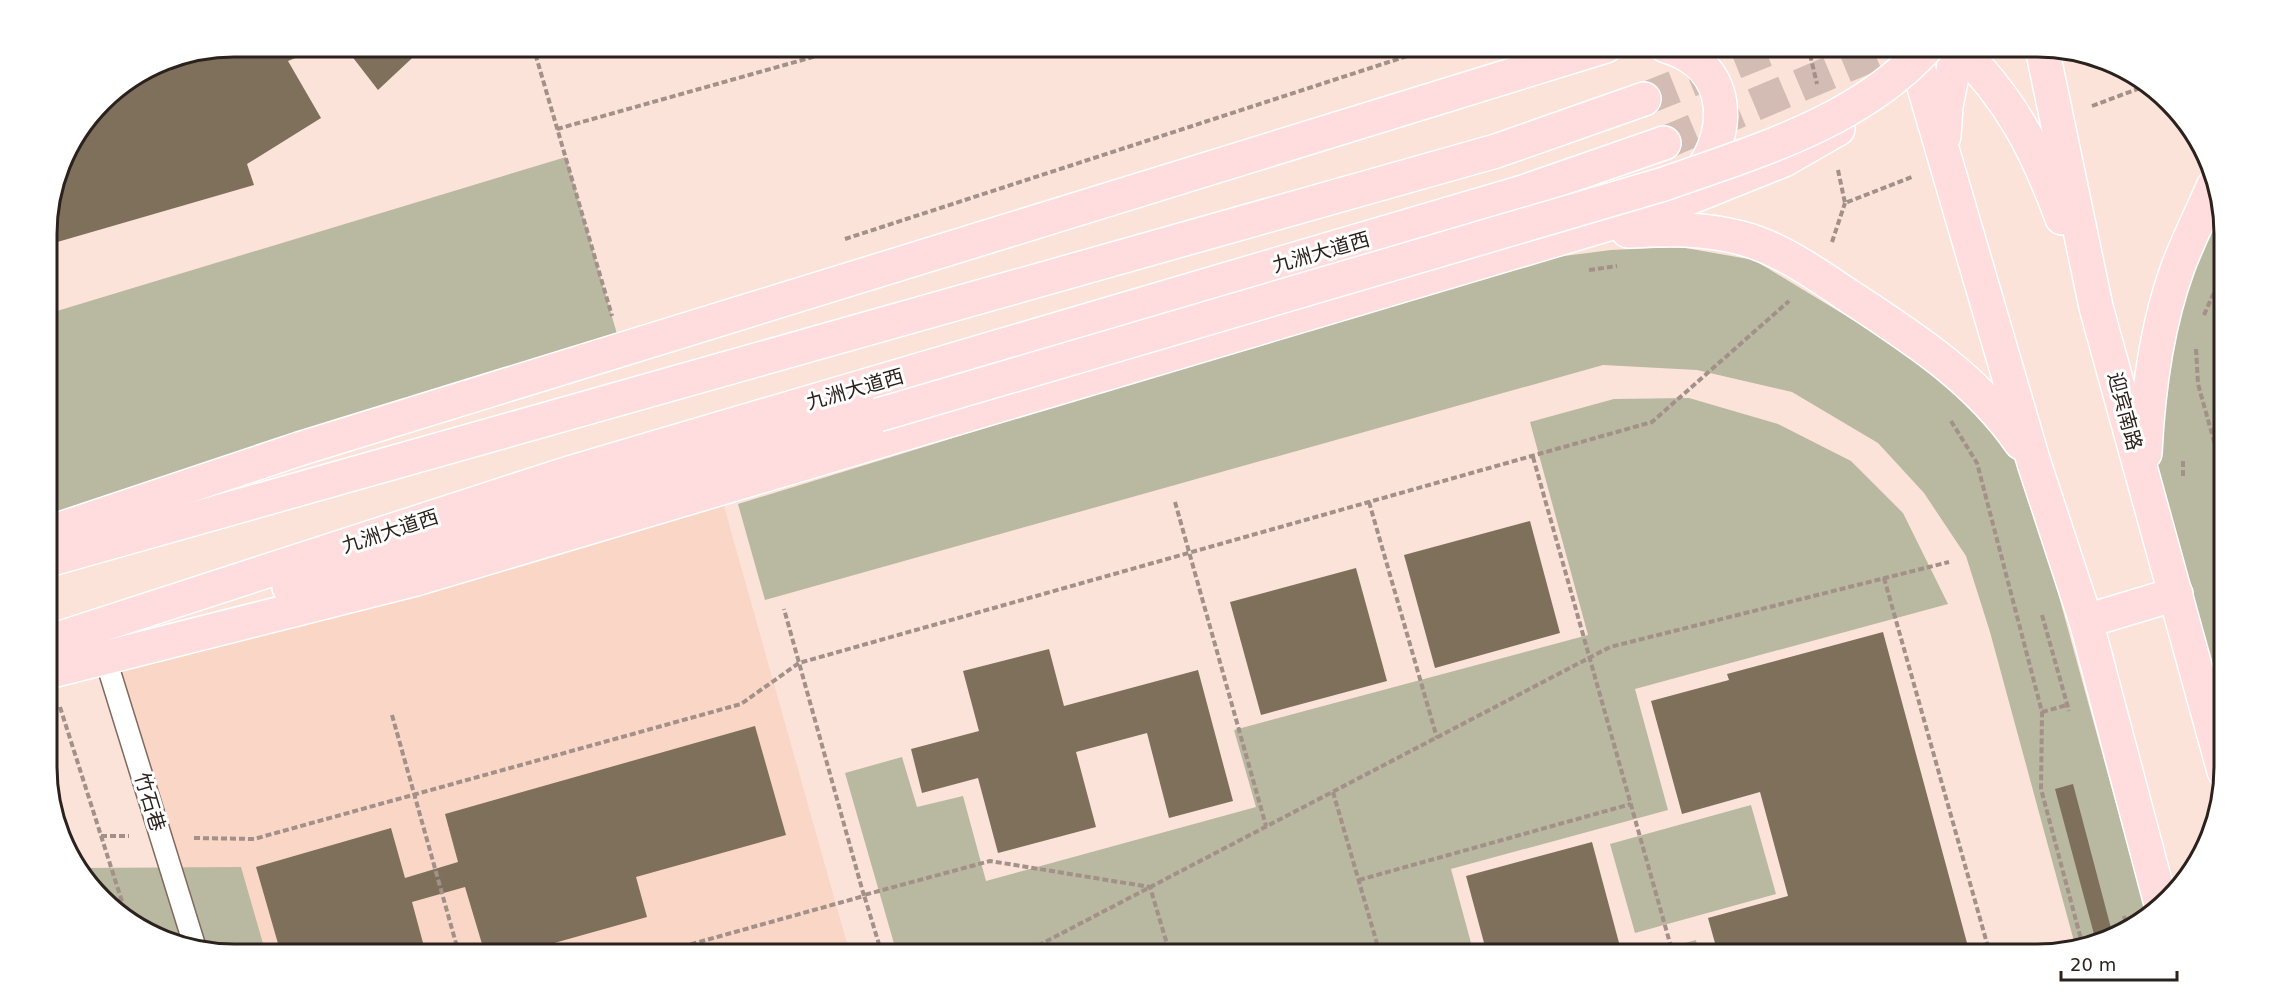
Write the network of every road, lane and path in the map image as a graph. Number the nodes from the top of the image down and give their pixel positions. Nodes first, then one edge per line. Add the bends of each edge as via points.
1 (536, 57) edge
2 (813, 57) edge
3 (1558, 57) edge
4 (1691, 57) edge
5 (1922, 57) edge
6 (1922, 57) edge
7 (1936, 57) edge
8 (1937, 57) edge
9 (1949, 57) edge
10 (2044, 57) edge
11 (1644, 99) tunnel mouth
12 (557, 129) junction
13 (1664, 143) tunnel mouth
14 (1945, 164) junction
15 (2209, 195) edge
16 (1670, 206) junction
17 (1532, 248) junction
18 (1628, 264) dead end
19 (1582, 272) dead end
20 (1821, 277) junction
21 (2214, 292) edge
22 (2096, 307) junction
23 (2202, 319) dead end
24 (2198, 341) dead end
25 (621, 350) junction
26 (2196, 352) junction
27 (2192, 375) dead end
28 (1948, 415) dead end
29 (2214, 441) edge
30 (1533, 457) junction
31 (2183, 457) dead end
32 (2034, 462) junction
33 (2144, 481) junction
34 (2183, 489) dead end
35 (1175, 502) dead end
36 (1369, 502) junction
37 (57, 530) edge
38 (1189, 552) junction
39 (57, 557) edge
40 (1948, 562) dead end
41 (1884, 578) junction
42 (2176, 594) junction
43 (2040, 607) dead end
44 (784, 609) dead end
45 (2086, 621) junction
46 (57, 639) edge
47 (57, 653) edge
48 (105, 657) junction
49 (1589, 658) junction
50 (799, 663) junction
51 (57, 670) edge
52 (115, 690) junction
53 (60, 705) junction
54 (2067, 705) junction
55 (57, 706) edge
56 (2042, 712) junction
57 (392, 715) dead end
58 (2071, 717) dead end
59 (2214, 734) edge
60 (1437, 738) junction
61 (1333, 792) junction
62 (414, 794) junction
63 (1631, 804) junction
64 (1266, 826) junction
65 (101, 836) junction
66 (161, 837) junction
67 (1359, 880) junction
68 (1150, 887) junction
69 (864, 895) junction
70 (2159, 895) edge
71 (123, 904) edge
72 (2121, 905) dead end
73 (2125, 920) edge
74 (2081, 938) edge
75 (193, 939) edge
76 (456, 944) edge
77 (691, 944) edge
78 (879, 944) edge
79 (1041, 944) edge
80 (1167, 944) edge
81 (1377, 944) edge
82 (1670, 944) edge
83 (1987, 944) edge

1 - 12 path
2 - 12 path
3 - 25 main road
4 - 16 main road via 1705,67 1718,90 1719,137 1712,158 1700,175
5 - 16 main road via 1830,135 1784,160
6 - 47 main road, bridge via 1840,114 1782,141 1664,184
7 - 14 main road
8 - 14 main road via 1946,106
9 - 22 main road via 2000,93 2024,129
10 - 22 main road, 迎宾南路
11 - 39 main road via 1496,151
12 - 25 path
13 - 46 main road, 九洲大道西 via 1523,192 569,473
14 - 32 main road
15 - 33 main road via 2178,267 2157,342 2148,401
16 - 17 main road
17 - 20 main road via 1626,231 1707,231 1744,238
17 - 48 main road via 427,576
18 - 19 path
20 - 30 path via 1775,310 1652,422
20 - 32 main road via 1953,369 2007,423
21 - 23 path
22 - 33 main road, 迎宾南路
24 - 26 path
25 - 37 main road via 299,449
26 - 27 path
26 - 29 path via 2198,384
28 - 56 path via 1977,463
30 - 36 path
30 - 49 path
31 - 34 path
32 - 45 main road
33 - 42 main road, 迎宾南路
35 - 38 path
36 - 38 path
36 - 60 path
38 - 50 path
38 - 64 path
40 - 41 path
41 - 49 path via 1610,647
41 - 83 path
42 - 45 main road
42 - 59 main road, 迎宾南路
43 - 54 path
44 - 50 path
45 - 70 main road
48 - 51 main road
48 - 52 lane, 竹石巷
49 - 60 path
49 - 63 path
50 - 62 path via 741,704
50 - 69 path
52 - 53 path
52 - 66 lane, 竹石巷
53 - 55 path
53 - 65 path
54 - 56 path
54 - 58 path
56 - 74 path via 2041,789
57 - 62 path
60 - 61 path
61 - 64 path
61 - 67 path
62 - 66 path via 254,839
62 - 76 path
63 - 67 path
63 - 82 path
64 - 68 path
65 - 66 path
65 - 71 path
66 - 75 lane, 竹石巷
67 - 81 path
68 - 69 path via 990,861
68 - 79 path
68 - 80 path
69 - 77 path
69 - 78 path
72 - 73 path

